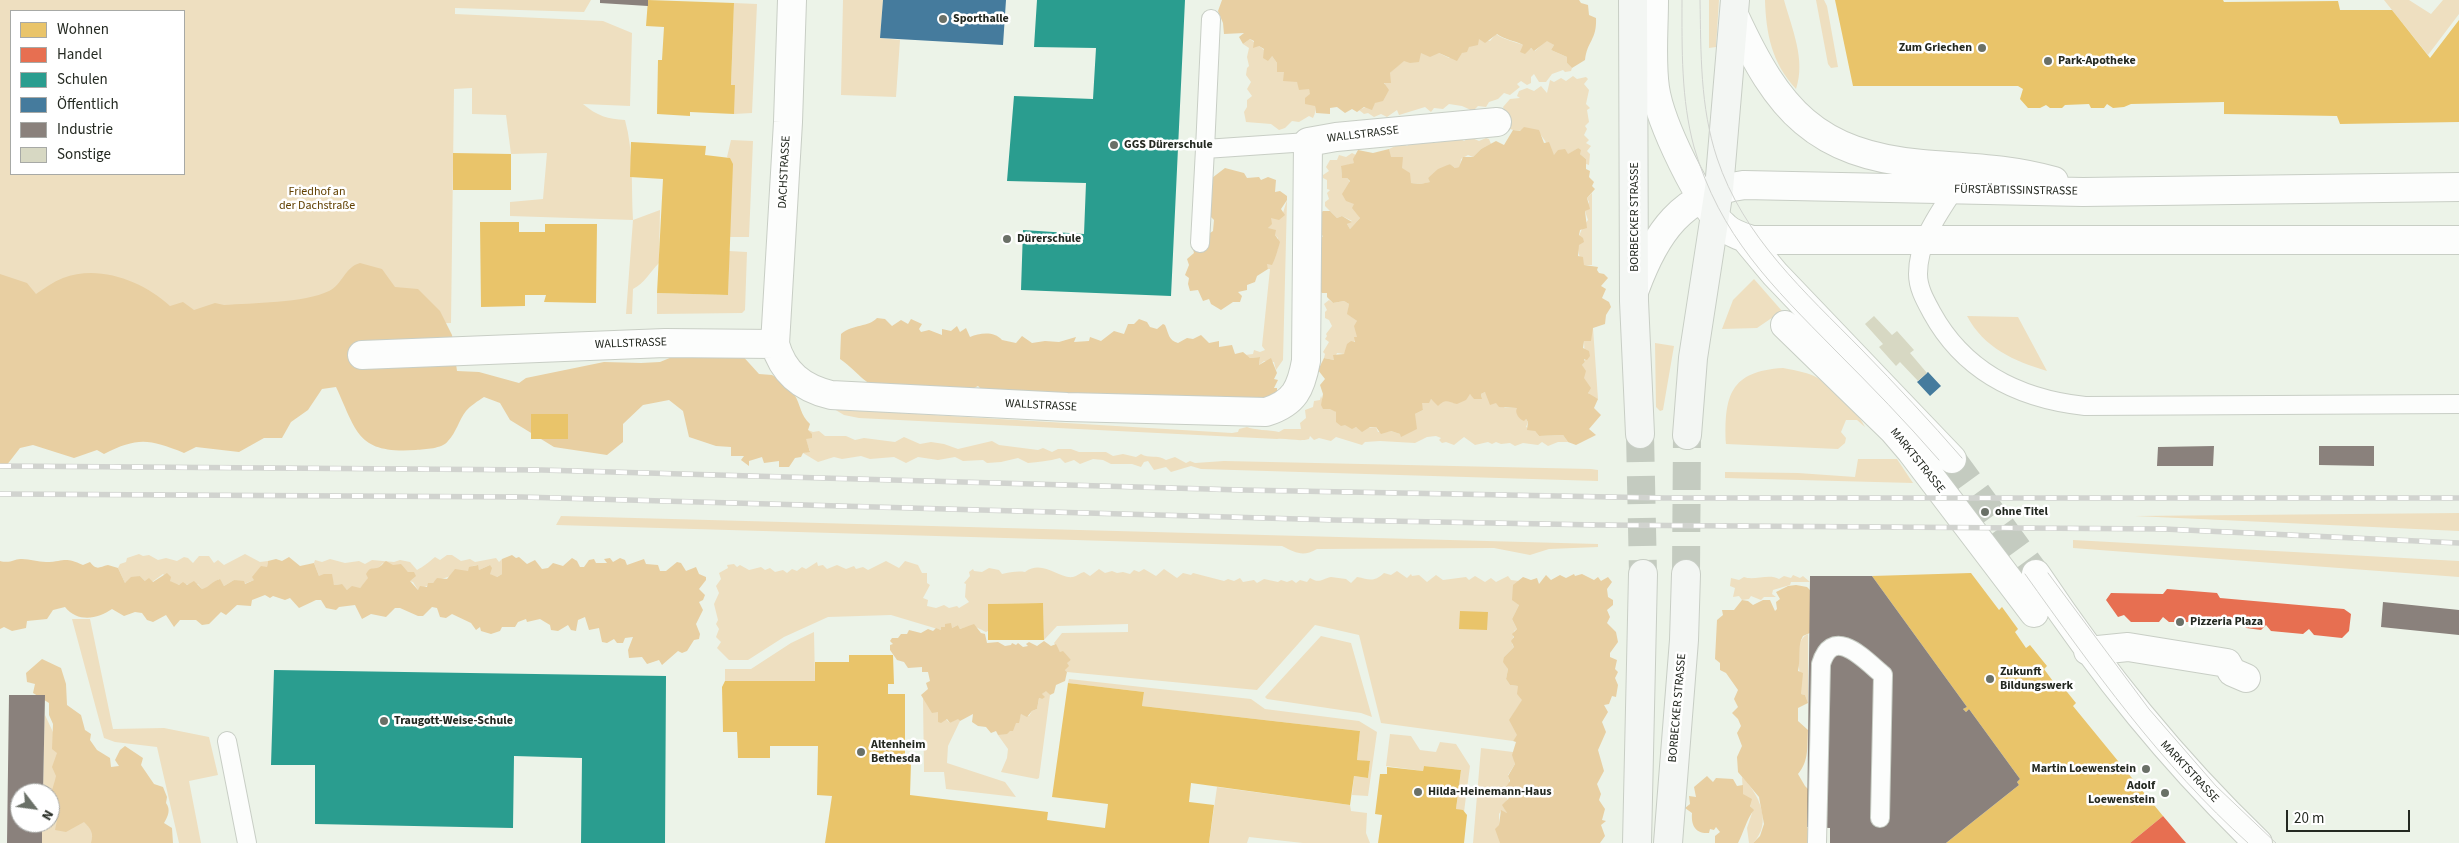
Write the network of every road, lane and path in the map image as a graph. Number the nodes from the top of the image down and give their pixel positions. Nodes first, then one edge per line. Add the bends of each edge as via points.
1 (792, 0) edge
2 (1632, 0) edge
3 (1654, 0) edge
4 (1735, 9) edge
5 (1211, 19) dead end
6 (1497, 122) dead end
7 (1308, 142) junction
8 (1205, 149) junction
9 (2456, 185) edge
10 (1954, 190) junction
11 (2096, 191) junction
12 (1713, 201) junction
13 (1745, 238) junction
14 (2459, 240) edge
15 (1924, 241) junction
16 (1200, 243) dead end
17 (1635, 289) junction
18 (1785, 324) dead end
19 (775, 344) junction
20 (362, 354) dead end
21 (2459, 404) edge
22 (1640, 434) tunnel mouth
23 (1687, 435) tunnel mouth
24 (1952, 459) tunnel mouth
25 (1643, 574) tunnel mouth
26 (1686, 574) tunnel mouth
27 (2036, 574) tunnel mouth
28 (2034, 613) dead end
29 (2088, 650) junction
30 (2246, 678) dead end
31 (228, 741) dead end
32 (1880, 818) dead end
33 (248, 843) edge
34 (1637, 843) edge
35 (1668, 843) edge
36 (1817, 843) edge
37 (2258, 843) edge

1 - 19 street, DACHSTRASSE
2 - 17 street, BORBECKER STRASSE
3 - 12 street via 1654,80 1659,107 1686,168
4 - 11 street via 1768,82 1787,107 1834,143 1883,158 2012,170
4 - 12 street
5 - 8 lane
6 - 7 street, WALLSTRASSE
7 - 8 lane
7 - 19 street, WALLSTRASSE via 1306,360 1298,390 1284,405 1275,409 1243,412 1077,408 831,395 809,388 796,379 782,362
8 - 16 lane
9 - 11 street, FÜRSTÄBTISSINSTRASSE
10 - 11 street, FÜRSTÄBTISSINSTRASSE
10 - 12 street, FÜRSTÄBTISSINSTRASSE via 1753,185
10 - 15 lane
12 - 13 street via 1725,227
12 - 17 street, FÜRSTÄBTISSINSTRASSE via 1681,211 1668,225 1650,253
12 - 23 street via 1693,358
13 - 15 street via 1761,242
13 - 24 street, MARKTSTRASSE via 1775,274
14 - 15 street
15 - 21 lane via 1918,274 1920,289 1947,336 1989,376 2042,400 2086,406
17 - 22 street, BORBECKER STRASSE
18 - 28 street, MARKTSTRASSE via 1911,451
19 - 20 street, WALLSTRASSE via 672,342
25 - 34 street
26 - 35 street, BORBECKER STRASSE
27 - 29 street, MARKTSTRASSE
29 - 30 street via 2128,647 2227,663 2232,672
29 - 37 street, MARKTSTRASSE via 2156,737
31 - 33 lane
32 - 36 lane via 1883,675 1847,647 1836,646 1826,652 1821,664

